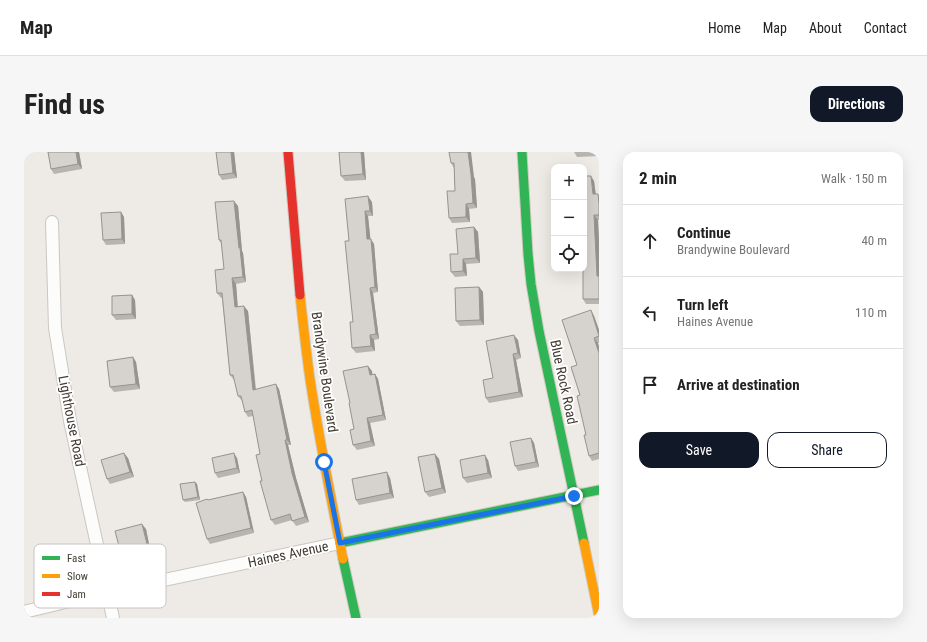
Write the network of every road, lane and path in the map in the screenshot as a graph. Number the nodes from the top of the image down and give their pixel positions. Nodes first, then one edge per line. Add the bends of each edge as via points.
1 (288, 152) edge
2 (522, 152) edge
3 (52, 222) dead end
4 (599, 490) edge
5 (574, 496) junction
6 (340, 543) junction
7 (97, 544) edge
8 (166, 580) edge
9 (41, 608) edge
10 (111, 608) edge
11 (24, 612) edge
12 (599, 616) edge
13 (113, 618) edge
14 (356, 618) edge

1 - 6 street, Brandywine Boulevard via 310,379
2 - 5 street, Blue Rock Road via 527,245 534,301
3 - 7 street, Lighthouse Road via 55,328 70,421
4 - 5 street, Haines Avenue
5 - 6 street, Haines Avenue
5 - 12 street, Blue Rock Road
6 - 8 street, Haines Avenue
6 - 14 street, Brandywine Boulevard
9 - 11 street, Haines Avenue
10 - 13 street, Lighthouse Road

